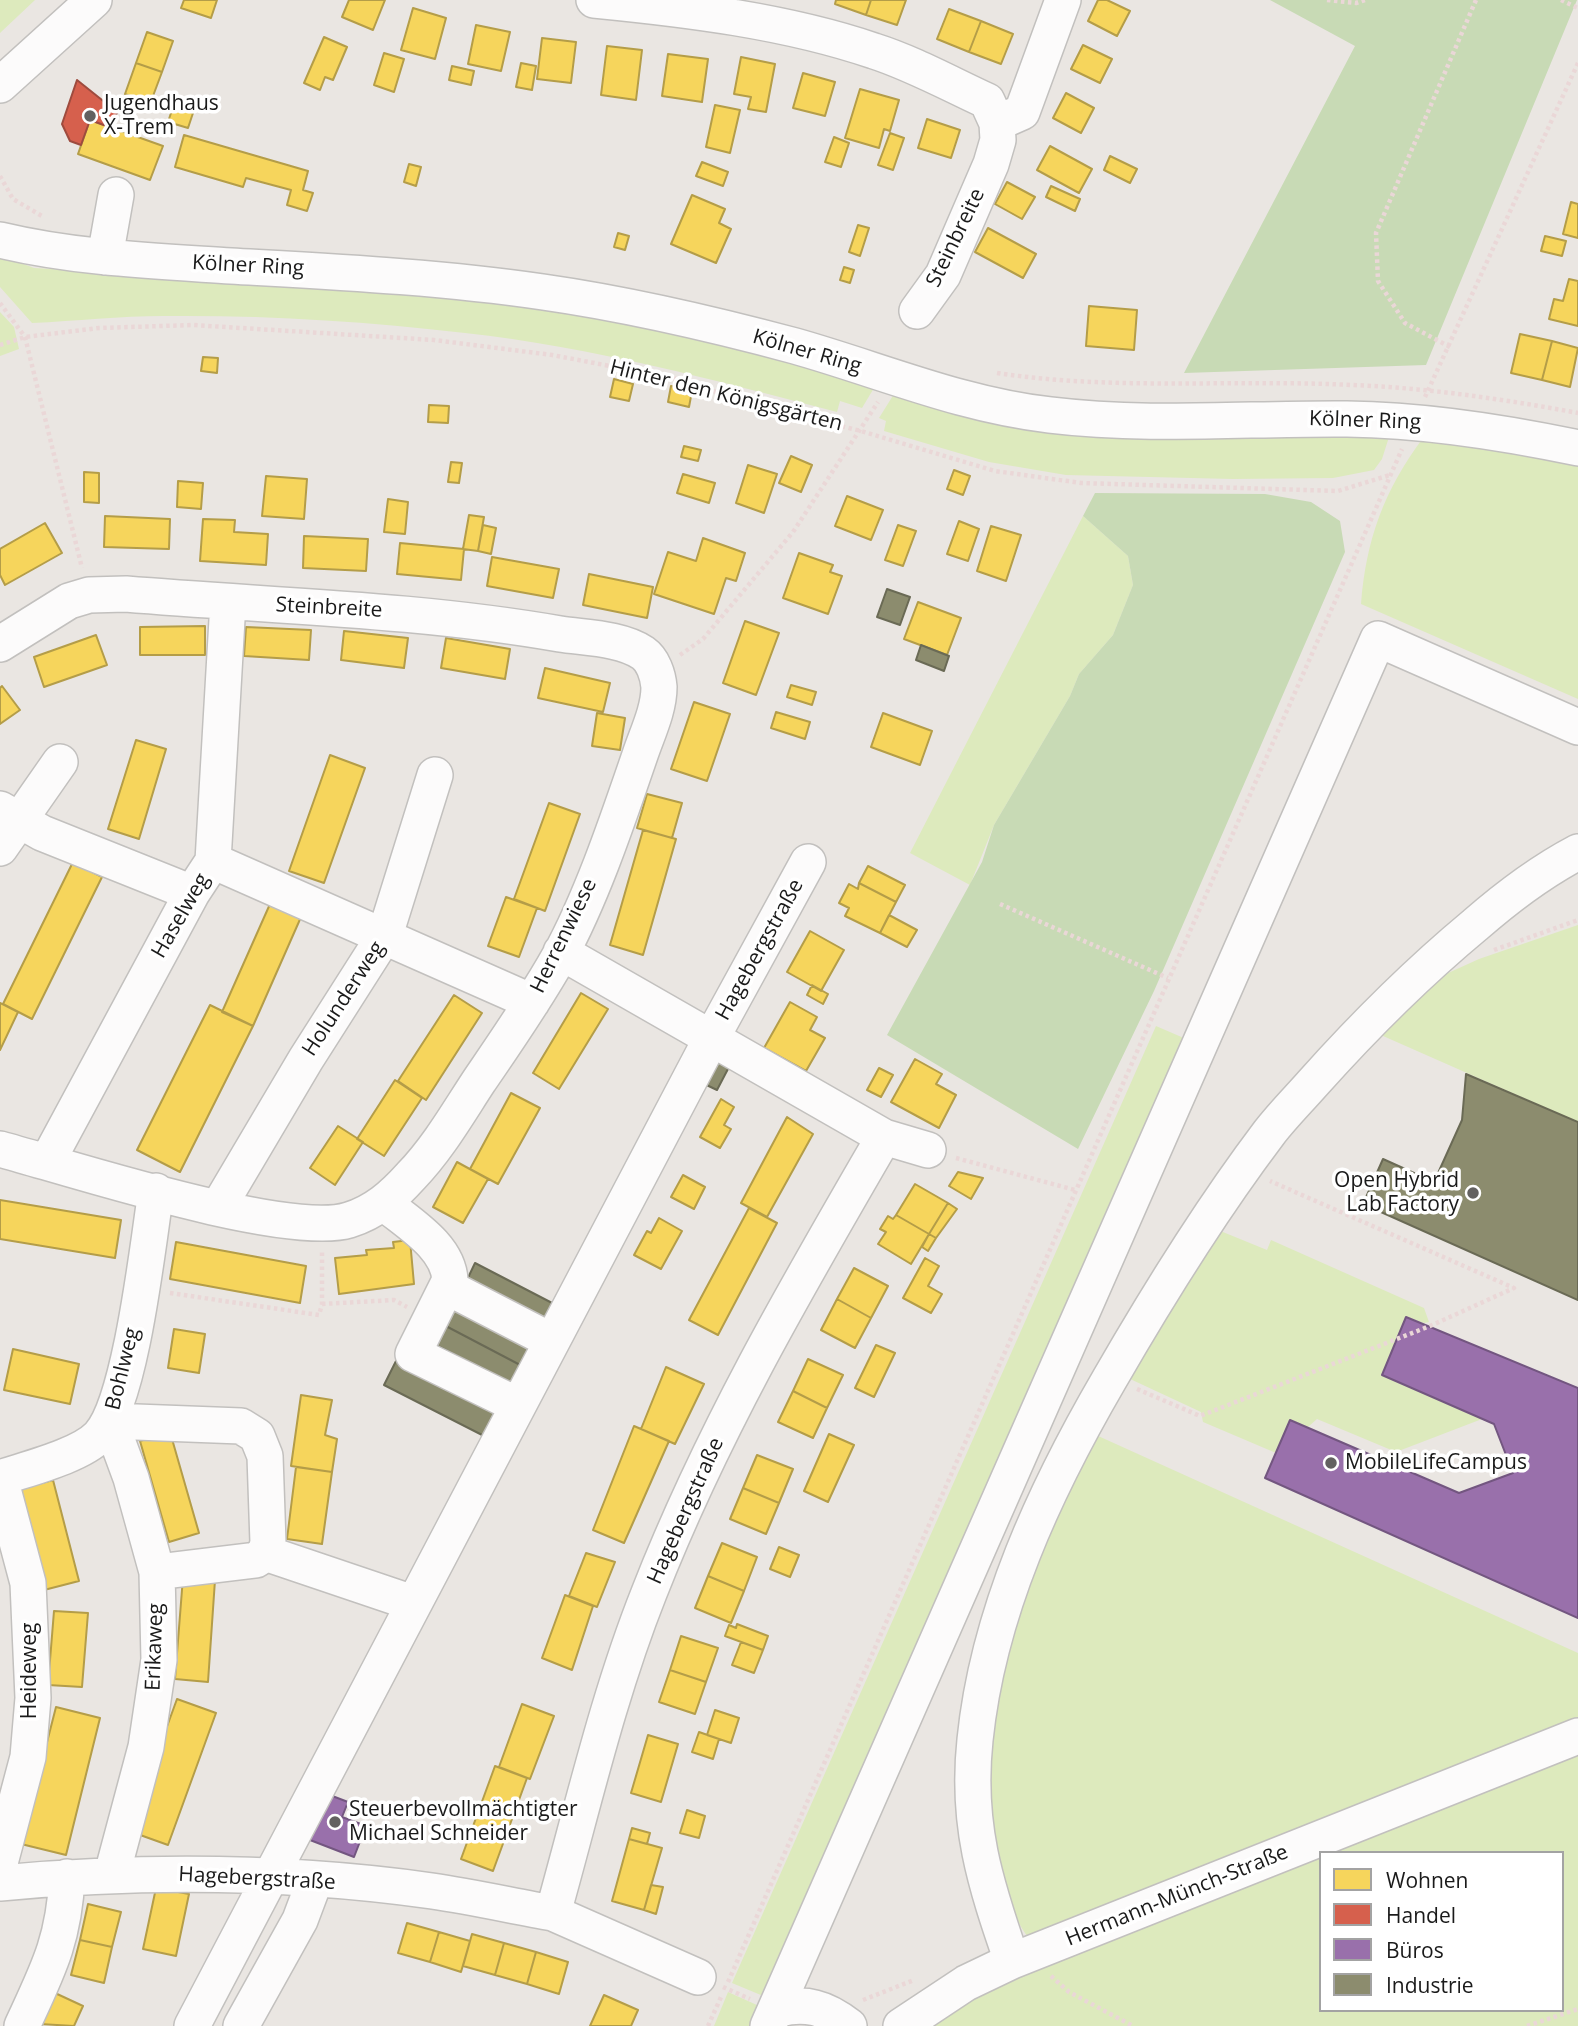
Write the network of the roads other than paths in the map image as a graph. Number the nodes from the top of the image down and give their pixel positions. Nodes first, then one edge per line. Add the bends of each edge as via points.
1 (94, 0) edge
2 (594, 0) edge
3 (1063, 0) edge
4 (0, 85) edge
5 (997, 123) junction
6 (116, 195) dead end
7 (0, 222) edge
8 (0, 240) edge
9 (34, 248) junction
10 (105, 257) junction
11 (917, 311) dead end
12 (1578, 448) edge
13 (228, 602) junction
14 (0, 644) edge
15 (656, 672) joint
16 (1578, 727) edge
17 (60, 762) dead end
18 (435, 775) dead end
19 (6, 826) edge
20 (1578, 852) edge
21 (213, 861) junction
22 (808, 862) dead end
23 (192, 893) junction
24 (385, 935) junction
25 (561, 952) junction
26 (532, 1002) junction
27 (711, 1039) junction
28 (884, 1136) junction
29 (0, 1149) edge
30 (928, 1150) road end
31 (47, 1162) junction
32 (156, 1191) junction
33 (384, 1203) junction
34 (219, 1206) junction
35 (446, 1287) junction
36 (540, 1335) dead end
37 (507, 1400) dead end
38 (110, 1421) junction
39 (0, 1478) edge
40 (265, 1553) junction
41 (157, 1572) junction
42 (413, 1603) junction
43 (1578, 1736) edge
44 (0, 1864) edge
45 (112, 1874) junction
46 (269, 1876) junction
47 (67, 1877) junction
48 (315, 1880) junction
49 (0, 1883) edge
50 (553, 1913) junction
51 (1021, 1958) junction
52 (698, 1977) dead end
53 (772, 2018) edge
54 (22, 2026) edge
55 (192, 2026) edge
56 (242, 2026) edge
57 (849, 2026) edge
58 (901, 2026) edge

1 - 4 street
2 - 5 street via 676,8 874,51 987,101
3 - 5 street via 1022,112
5 - 11 street, Steinbreite via 991,164 943,275
6 - 10 street
7 - 9 street
8 - 9 street, Kölner Ring
9 - 10 street, Kölner Ring
10 - 12 street, Kölner Ring via 422,278 546,293 795,346 966,401 1047,415 1112,421 1415,422
13 - 14 street, Steinbreite via 89,595 60,606
13 - 15 street, Steinbreite via 474,619 620,644 645,654
13 - 21 street, Haselweg
15 - 25 street, Herrenwiese via 655,711 621,809
16 - 53 street via 1378,639
17 - 19 street
18 - 24 street, Holunderweg
19 - 23 street
20 - 51 street via 1503,898 1450,944 1358,1032 1270,1131 1159,1296 1065,1459 1001,1617 975,1740 973,1805 978,1855
21 - 23 street, Haselweg
21 - 24 street
22 - 27 street, Hagebergstraße
23 - 31 street, Haselweg
24 - 26 street
24 - 34 street, Holunderweg
25 - 26 street, Herrenwiese
25 - 27 street, Hagebergstraße
26 - 33 street, Herrenwiese via 439,1142
27 - 28 street, Hagebergstraße
27 - 42 street
28 - 30 street, Hagebergstraße
28 - 50 street, Hagebergstraße via 761,1349 648,1594 605,1726
29 - 31 street, Herrenwiese
31 - 32 street, Herrenwiese
32 - 34 street, Herrenwiese
32 - 38 street, Bohlweg via 141,1289
33 - 34 street, Herrenwiese via 344,1222 321,1223 275,1219
33 - 35 street via 445,1255 450,1268
35 - 36 street
35 - 37 street via 413,1354
38 - 39 street, Bohlweg via 84,1448
38 - 40 street via 242,1426 257,1436 265,1456
38 - 41 street, Erikaweg
39 - 44 street, Heideweg via 28,1583 33,1698 28,1757
40 - 41 street via 256,1560
40 - 42 street
41 - 45 street, Erikaweg via 159,1660 146,1747
42 - 46 street
43 - 51 street, Hermann-Münch-Straße
45 - 46 street, Hagebergstraße
45 - 47 street, Hagebergstraße
46 - 48 street, Hagebergstraße
46 - 55 street
47 - 49 street, Hagebergstraße
47 - 54 street via 65,1919
48 - 50 street, Hagebergstraße via 432,1891
48 - 56 street via 300,1920
50 - 52 street, Hagebergstraße
51 - 58 street, Hermann-Münch-Straße via 954,1990
53 - 57 street via 805,2004 832,2013

